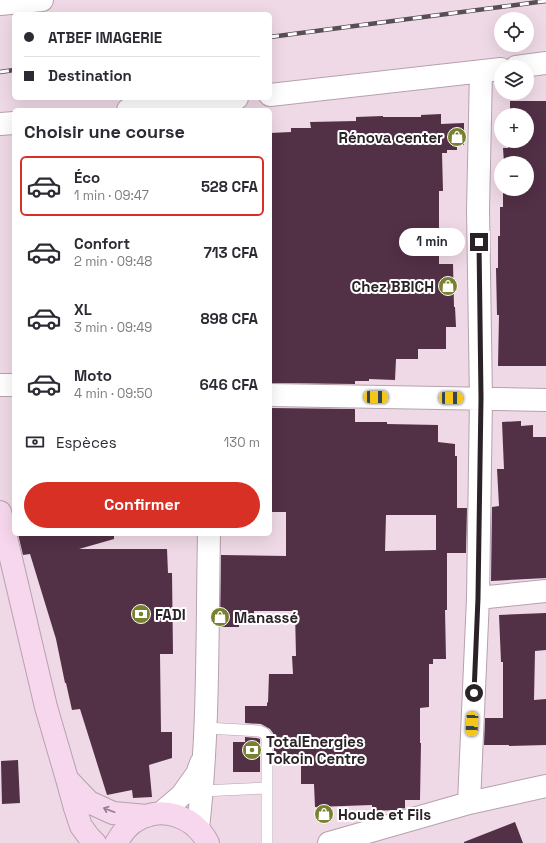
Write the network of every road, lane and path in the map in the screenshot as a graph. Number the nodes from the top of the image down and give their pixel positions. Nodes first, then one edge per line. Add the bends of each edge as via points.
1 (38, 0) edge
2 (0, 4) edge
3 (546, 63) edge
4 (534, 65) edge
5 (491, 71) edge
6 (272, 94) edge
7 (228, 100) edge
8 (202, 106) edge
9 (165, 108) edge
10 (12, 123) edge
11 (0, 124) edge
12 (0, 385) edge
13 (12, 385) edge
14 (272, 395) edge
15 (481, 398) junction
16 (546, 400) edge
17 (0, 512) edge
18 (209, 536) edge
19 (546, 591) edge
20 (478, 598) junction
21 (206, 728) junction
22 (204, 758) junction
23 (67, 779) junction
24 (546, 786) edge
25 (266, 788) junction
26 (202, 791) junction
27 (469, 803) junction
28 (154, 815) junction
29 (208, 838) edge
30 (95, 843) edge
31 (116, 843) edge
32 (267, 843) edge
33 (329, 843) edge

1 - 2 street
3 - 4 street
5 - 6 street
5 - 15 street via 478,210
7 - 8 street
8 - 9 street
10 - 11 street
12 - 13 street
14 - 15 street
15 - 16 street
15 - 20 street
17 - 23 main road via 46,707
18 - 21 street
19 - 20 street
20 - 27 street
21 - 22 street
21 - 25 lane via 264,733 267,737
22 - 26 street
22 - 28 street via 197,774 182,795
28 -> 23 main road via 113,813 89,802
23 - 30 main road via 81,826
24 - 27 street
25 - 26 lane
25 - 32 lane
26 - 29 street
27 - 33 street
28 - 29 main road via 172,814 181,817
28 - 31 main road via 134,822

